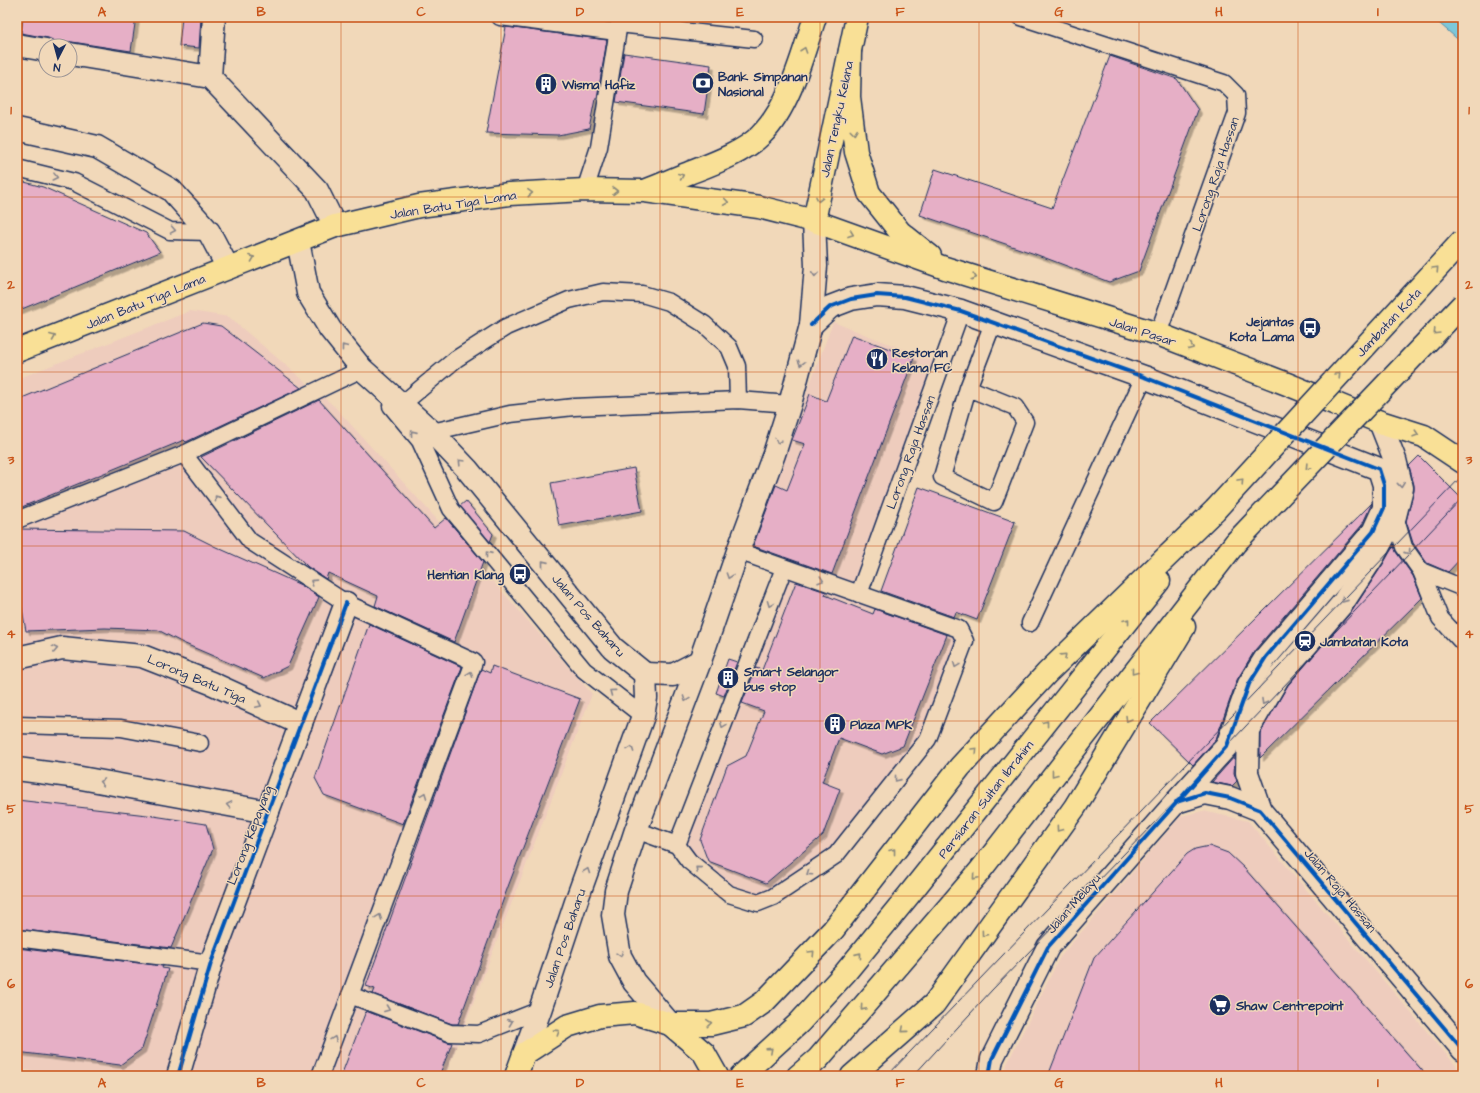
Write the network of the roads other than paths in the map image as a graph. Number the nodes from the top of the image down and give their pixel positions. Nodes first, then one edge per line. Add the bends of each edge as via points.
1 (214, 17) edge
2 (500, 17) edge
3 (815, 17) edge
4 (857, 17) edge
5 (1021, 17) edge
6 (619, 25) edge
7 (754, 39) dead end
8 (17, 45) edge
9 (38, 49) edge
10 (850, 51) junction
11 (78, 55) edge
12 (210, 77) junction
13 (17, 129) edge
14 (17, 168) edge
15 (585, 190) junction
16 (645, 191) junction
17 (814, 221) junction
18 (335, 226) junction
19 (209, 232) junction
20 (1463, 240) edge
21 (298, 241) junction
22 (228, 268) junction
23 (945, 268) junction
24 (1463, 304) edge
25 (961, 311) junction
26 (993, 323) junction
27 (811, 325) junction
28 (1158, 334) junction
29 (17, 351) edge
30 (362, 369) junction
31 (1144, 377) junction
32 (968, 388) junction
33 (738, 400) junction
34 (790, 404) junction
35 (401, 405) junction
36 (1380, 422) junction
37 (432, 432) junction
38 (184, 454) junction
39 (1463, 462) edge
40 (1214, 510) junction
41 (1394, 516) junction
42 (17, 520) edge
43 (1236, 542) junction
44 (738, 551) junction
45 (784, 568) junction
46 (1421, 571) junction
47 (1463, 588) edge
48 (859, 594) junction
49 (346, 603) junction
50 (1030, 623) dead end
51 (1463, 643) edge
52 (17, 658) edge
53 (700, 661) junction
54 (645, 674) junction
55 (643, 716) junction
56 (301, 724) junction
57 (17, 725) edge
58 (200, 743) dead end
59 (17, 769) edge
60 (1176, 802) junction
61 (1260, 810) junction
62 (268, 812) junction
63 (636, 830) junction
64 (676, 845) junction
65 (17, 938) edge
66 (211, 963) junction
67 (350, 995) junction
68 (540, 1010) junction
69 (670, 1024) junction
70 (1463, 1050) edge
71 (524, 1054) junction
72 (178, 1076) edge
73 (320, 1076) edge
74 (516, 1076) edge
75 (717, 1076) edge
76 (741, 1076) edge
77 (798, 1076) edge
78 (852, 1076) edge
79 (989, 1076) edge

1 - 12 street
2 - 6 lane
16 -> 3 highway via 726,157 761,135 779,112 796,74
4 - 10 highway, Jalan Tengku Kelana
5 - 28 lane, Lorong Raja Hassan via 1224,83 1236,95 1237,113
6 - 7 lane
6 - 15 lane via 599,147
8 - 9 street
10 -> 17 highway, Jalan Tengku Kelana
10 -> 23 highway via 849,97 856,152 869,194 900,232
11 - 12 street
12 - 18 street via 317,190
13 - 19 street via 97,147 171,190
14 -> 19 lane via 74,182 170,231
15 -> 16 highway, Jalan Batu Tiga Lama
18 -> 15 highway, Jalan Batu Tiga Lama via 419,206 509,194
16 -> 17 highway, Jalan Batu Tiga Lama via 759,207
17 -> 23 highway, Jalan Pasar
17 -> 27 street via 816,266
18 - 21 highway, Jalan Batu Tiga Lama
19 - 22 street
40 -> 20 highway, Jambatan Kota, bridge
22 -> 21 highway, Jalan Batu Tiga Lama
30 -> 21 street, Jalan Pos Baharu via 330,329 308,293
29 -> 22 highway, Jalan Batu Tiga Lama
23 -> 28 highway, Jalan Pasar
24 -> 43 highway, bridge
25 - 26 street, Jalan Melayu
25 - 27 street, Jalan Melayu via 905,297 877,295 851,299 830,307
25 - 48 lane, Lorong Raja Hassan
26 - 31 street, Jalan Melayu
26 - 32 lane
27 -> 34 street
28 -> 36 highway, Jalan Pasar
30 - 35 street, Jalan Pos Baharu
30 - 38 lane
55 -> 30 lane via 584,670 451,509 420,441
31 - 50 lane
31 - 60 street, Jalan Melayu via 1379,470 1384,485 1384,508 1373,532 1266,657 1249,684 1227,746
32 - 32 lane via 1015,407 1025,422 994,502 942,476
33 - 34 lane
33 - 35 lane via 737,366 729,347 704,324 669,302 642,294 603,292 568,300 506,327 456,359
33 - 37 lane via 574,407 510,414
34 -> 44 street
35 - 37 street, Jalan Pos Baharu
36 -> 39 highway, Jalan Pasar via 1424,436
36 -> 41 street via 1395,460 1402,488
54 -> 37 street, Jalan Pos Baharu via 614,648 467,469
38 - 42 lane
49 -> 38 lane via 250,541
69 -> 40 highway via 711,1024 744,1016 764,1002 833,930 960,767 1047,673
76 -> 40 highway, Persiaran Sultan Ibrahim via 799,1023 845,973
41 -> 46 lane via 1404,547
41 -> 61 street via 1373,557 1342,604 1278,678 1248,730 1248,773
43 -> 77 highway via 979,872 818,1059
43 -> 78 highway via 1075,807 934,1004
44 - 45 lane
44 -> 53 street
45 -> 48 lane
45 -> 64 lane
46 - 47 lane
46 - 51 lane via 1440,618
48 -> 64 lane via 959,629 965,641 928,740 836,855 773,897 758,904 729,894 689,861
49 - 56 street, Lorong Kepayang
67 -> 49 lane via 474,662
52 -> 56 street, Lorong Batu Tiga via 62,648 142,656 212,683
53 - 54 street via 673,675
53 -> 63 street
54 - 55 street, Jalan Pos Baharu via 646,698
68 -> 55 street, Jalan Pos Baharu
56 - 62 street, Lorong Kepayang
57 - 58 lane via 121,728
62 -> 59 street via 70,776
60 - 61 street, Jalan Raja Hassan via 1205,793 1230,798
60 - 79 street, Jalan Melayu via 1048,947 992,1059
61 - 70 street, Jalan Raja Hassan
62 - 66 street, Lorong Kepayang
63 - 64 lane
63 -> 69 street via 616,891 613,915 616,936 620,956 634,982
65 - 66 lane
66 - 72 street, Lorong Kepayang
67 -> 68 lane via 450,1033 479,1034
73 -> 67 lane
68 - 71 street, Jalan Pos Baharu
71 -> 69 highway via 567,1026 600,1016 635,1013
69 - 75 highway via 704,1053
71 - 74 highway

